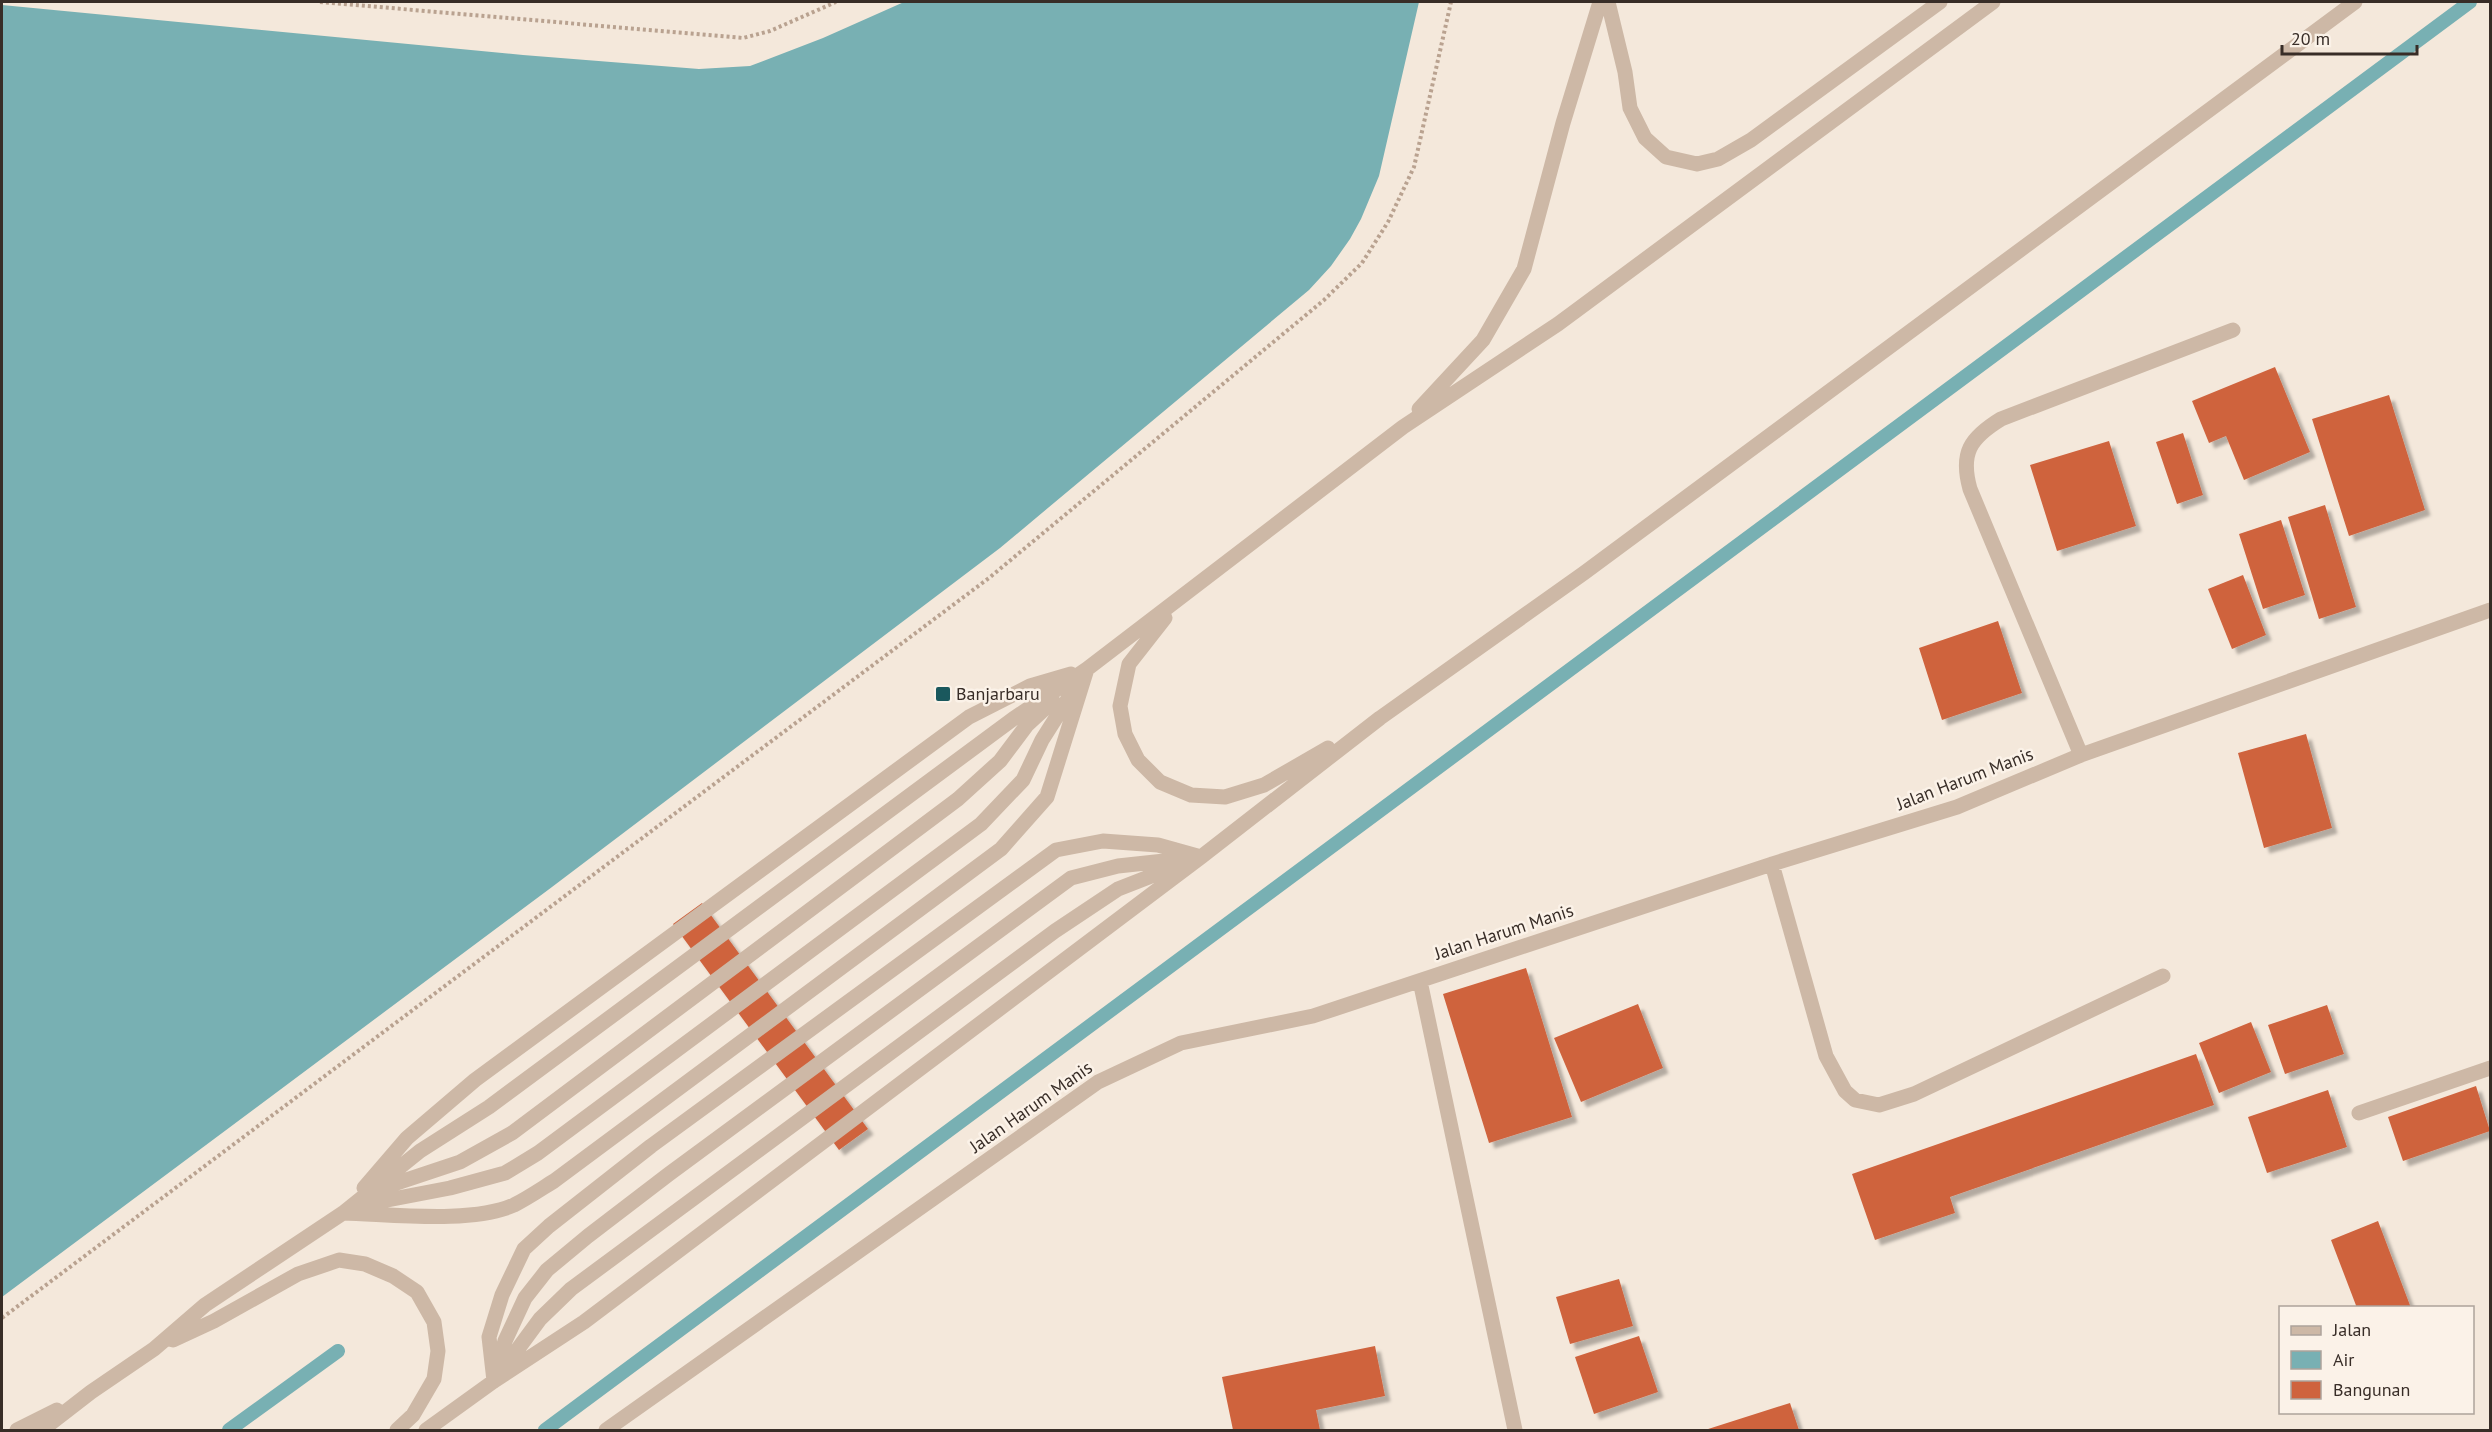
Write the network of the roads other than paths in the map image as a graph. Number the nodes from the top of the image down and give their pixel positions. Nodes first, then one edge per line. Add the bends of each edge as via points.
1 (1600, 2) edge
2 (1608, 2) edge
3 (1940, 2) edge
4 (1993, 2) edge
5 (2355, 2) edge
6 (2233, 330) dead end
7 (1403, 427) junction
8 (1186, 595) junction
9 (2490, 610) edge
10 (1087, 669) junction
11 (1380, 718) junction
12 (2081, 755) junction
13 (1201, 857) junction
14 (1772, 864) junction
15 (2163, 976) dead end
16 (1420, 981) junction
17 (2490, 1068) edge
18 (2359, 1113) dead end
19 (343, 1213) junction
20 (154, 1349) junction
21 (494, 1381) junction
22 (91, 1392) junction
23 (606, 1430) edge
24 (17, 1431) edge
25 (42, 1431) edge
26 (397, 1431) edge
27 (426, 1431) edge
28 (1515, 1431) edge

1 - 7 street via 1524,268 1483,340
2 - 3 street via 1630,108 1645,138 1666,157 1698,164 1718,159 1751,141
4 - 7 street via 1558,324
5 - 11 street via 1584,573
6 - 12 street via 2001,419 1970,446 1964,469 1970,489
7 - 8 street
8 - 10 street
8 - 11 street via 1129,664 1120,706 1125,734 1138,760 1160,782 1191,795 1225,797 1264,785
9 - 12 street, Jalan Harum Manis
10 - 19 street via 1012,719 489,1107 420,1151
10 - 19 street via 957,799 512,1133 460,1162 394,1184
10 - 19 street via 1029,686 969,717 475,1080 407,1138
10 - 19 street via 1042,740 1023,780 981,824 538,1153 505,1173
10 - 19 street via 1047,797 1001,849 554,1181 513,1205 484,1213
11 - 13 street
12 - 14 street, Jalan Harum Manis via 1957,807
13 - 21 street via 584,1322
13 - 21 street via 1118,889 1091,907 572,1289 540,1319
13 - 21 street via 1118,866 1071,879 778,1094 546,1270 525,1298
13 - 21 street via 1158,845 1103,841 1056,850 651,1146 524,1249 502,1295 489,1337
14 - 15 street via 1826,1056 1845,1091 1855,1100 1879,1105 1914,1094
14 - 16 street, Jalan Harum Manis
16 - 23 street, Jalan Harum Manis via 1313,1017 1181,1043 1098,1082
16 - 28 street
17 - 18 street
19 - 20 street via 206,1305
20 - 22 street
20 - 26 street via 298,1274 339,1260 365,1263 417,1292 434,1322 438,1351 434,1379 413,1415
21 - 27 street
22 - 24 street
22 - 25 street

